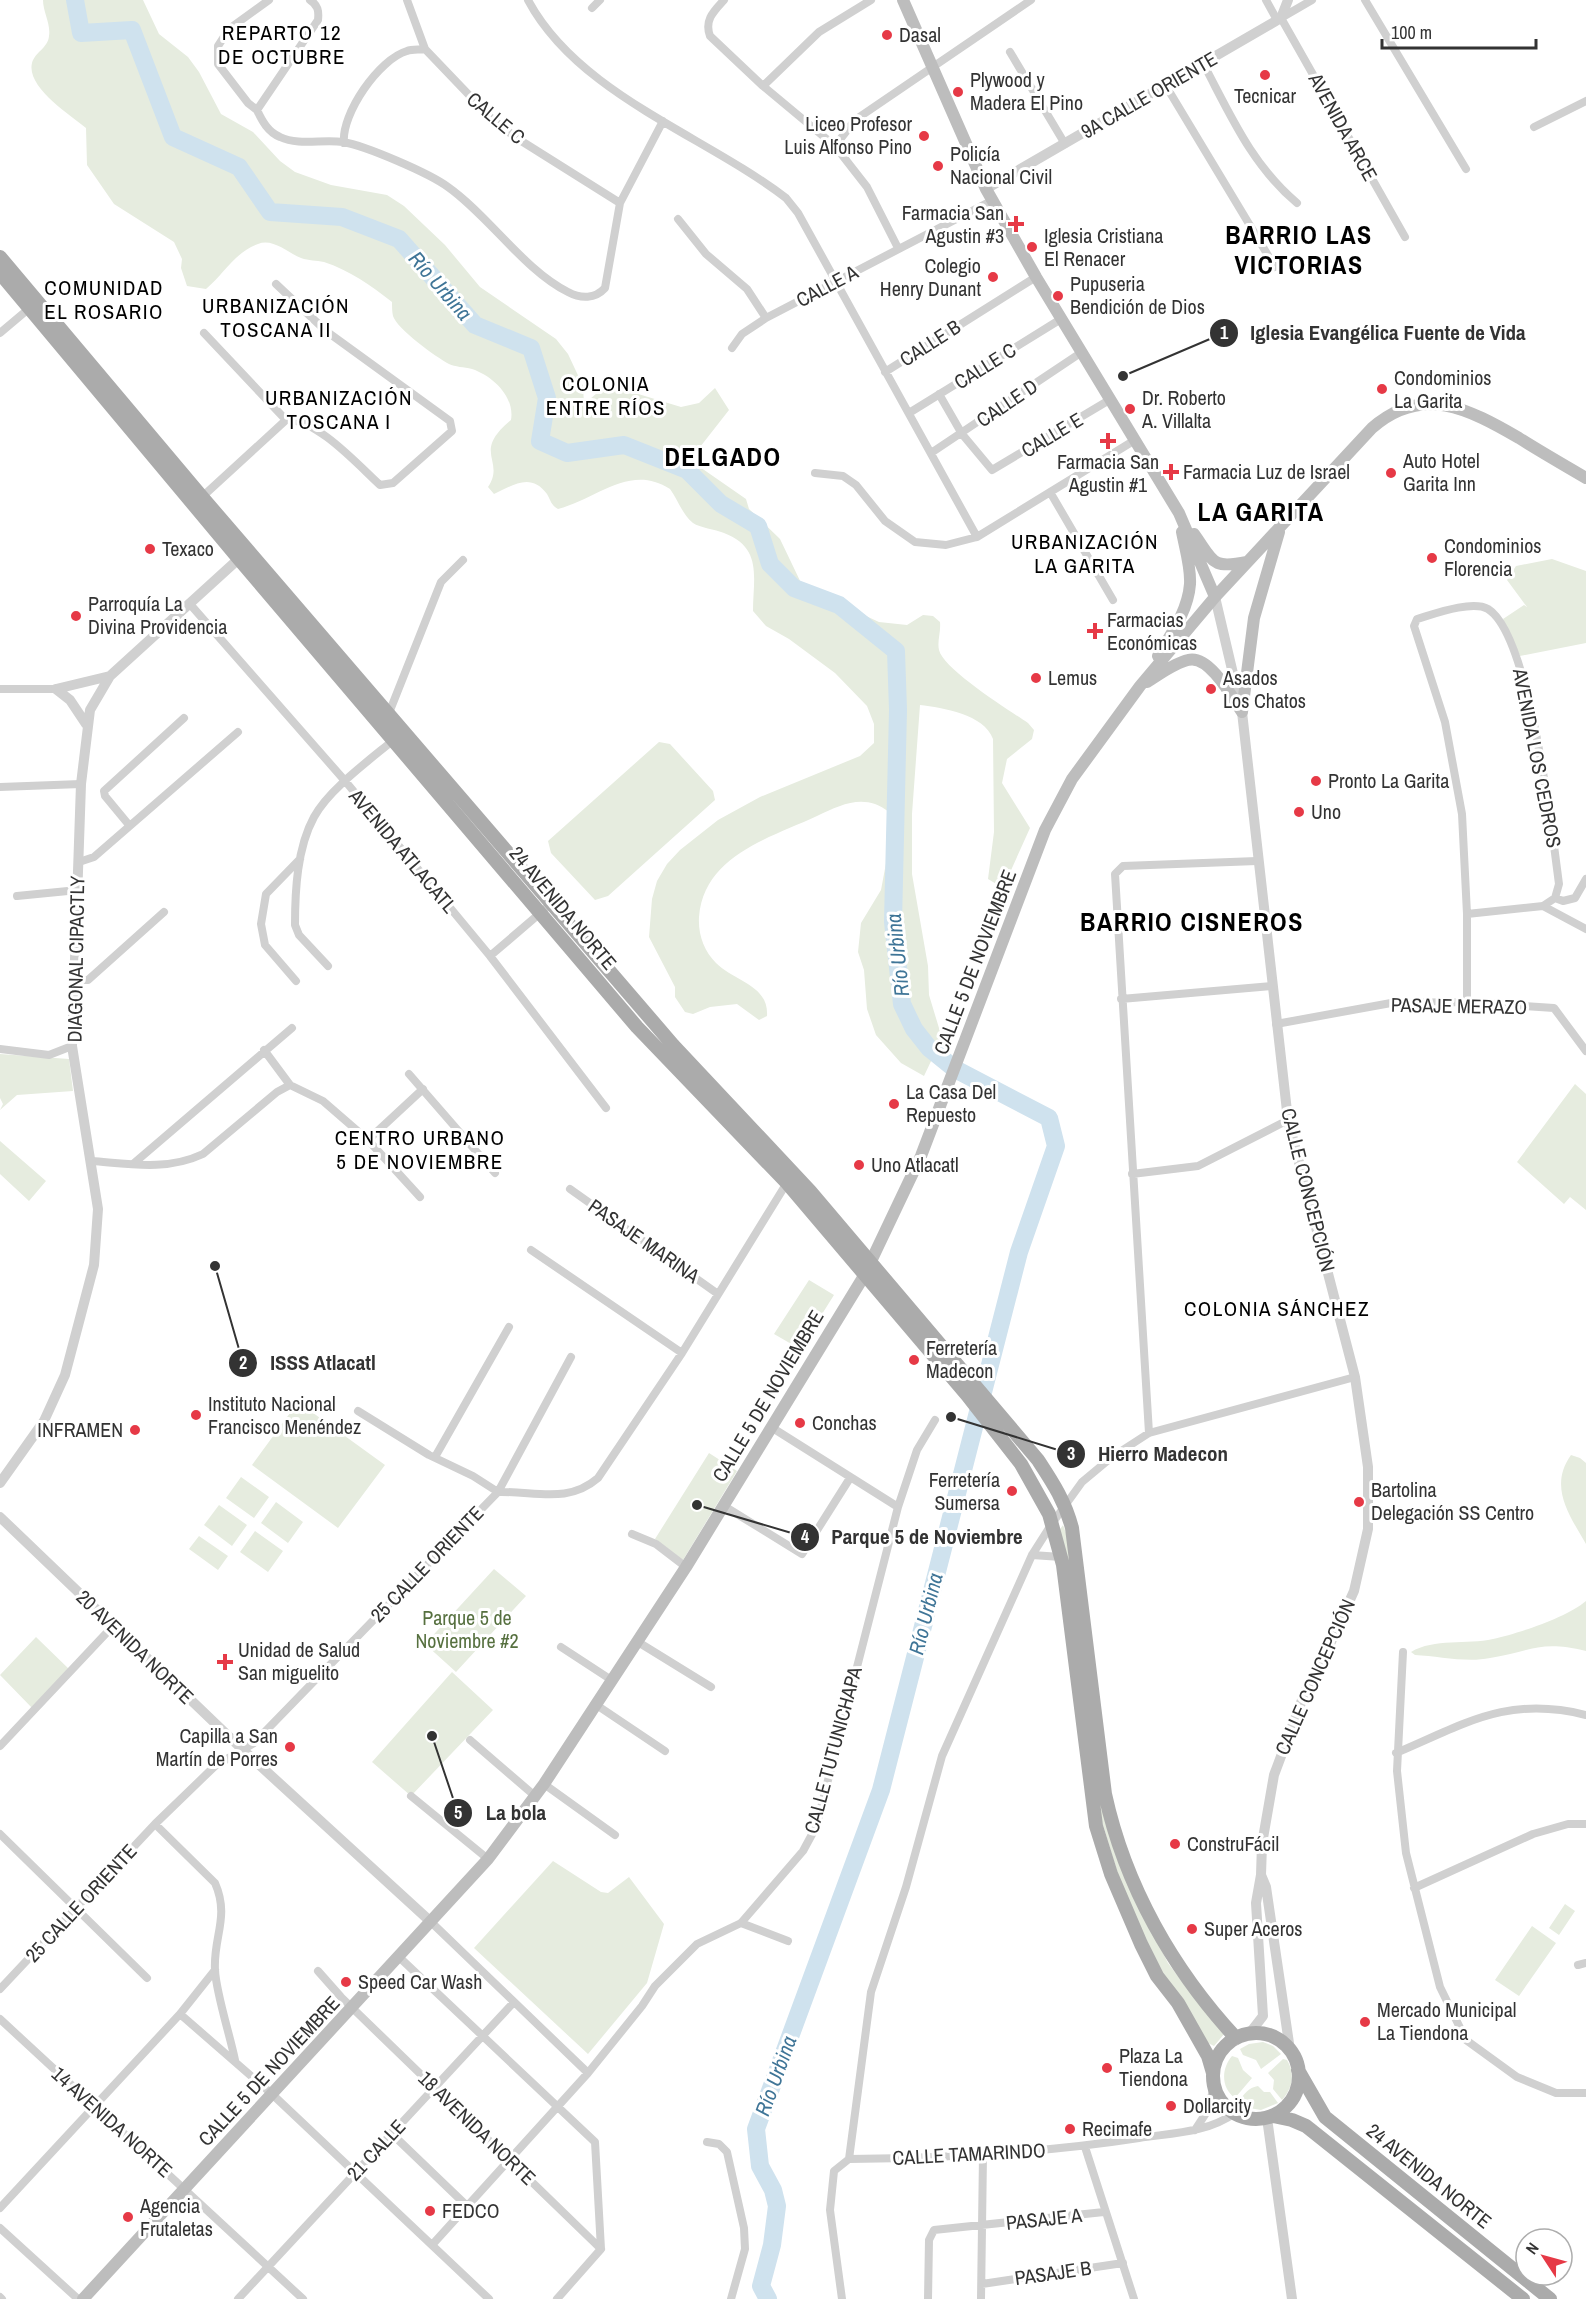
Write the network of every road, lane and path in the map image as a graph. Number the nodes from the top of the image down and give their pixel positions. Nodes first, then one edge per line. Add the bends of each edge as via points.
1 (269, 0) edge
2 (310, 0) edge
3 (407, 0) edge
4 (528, 0) edge
5 (600, 0) edge
6 (724, 0) edge
7 (871, 0) edge
8 (903, 0) edge
9 (1031, 0) edge
10 (1266, 0) edge
11 (1288, 0) edge
12 (1311, 0) edge
13 (1365, 0) edge
14 (592, 8) dead end
15 (1279, 19) junction
16 (425, 49) junction
17 (1010, 52) dead end
18 (1204, 65) junction
19 (931, 67) junction
20 (763, 86) junction
21 (1166, 86) junction
22 (1586, 101) edge
23 (257, 110) junction
24 (663, 121) junction
25 (1534, 127) dead end
26 (344, 142) junction
27 (1065, 144) junction
28 (835, 146) junction
29 (1466, 169) dead end
30 (986, 189) junction
31 (993, 200) junction
32 (620, 203) junction
33 (1297, 203) dead end
34 (678, 219) dead end
35 (1405, 237) dead end
36 (898, 248) junction
37 (0, 257) edge
38 (1275, 267) dead end
39 (0, 273) edge
40 (1036, 277) junction
41 (836, 281) junction
42 (276, 284) dead end
43 (33, 305) junction
44 (766, 318) junction
45 (1061, 319) junction
46 (0, 333) edge
47 (204, 333) dead end
48 (732, 348) dead end
49 (1082, 352) junction
50 (885, 372) junction
51 (939, 394) junction
52 (1112, 399) junction
53 (909, 413) junction
54 (286, 420) junction
55 (962, 434) junction
56 (1135, 440) junction
57 (931, 453) junction
58 (815, 473) dead end
59 (1586, 478) edge
60 (1050, 492) junction
61 (202, 497) junction
62 (1179, 513) junction
63 (1281, 527) junction
64 (977, 537) junction
65 (244, 555) junction
66 (463, 560) dead end
67 (1247, 562) junction
68 (1215, 597) junction
69 (1113, 600) dead end
70 (189, 603) junction
71 (110, 676) junction
72 (1140, 686) junction
73 (0, 689) edge
74 (56, 689) junction
75 (1242, 712) junction
76 (389, 713) junction
77 (184, 718) dead end
78 (86, 724) junction
79 (238, 732) dead end
80 (400, 735) junction
81 (346, 782) junction
82 (81, 784) junction
83 (0, 787) edge
84 (129, 825) junction
85 (300, 860) junction
86 (1257, 861) junction
87 (79, 862) junction
88 (1586, 879) edge
89 (78, 890) junction
90 (17, 896) dead end
91 (1555, 898) junction
92 (552, 903) junction
93 (1543, 906) junction
94 (164, 912) dead end
95 (541, 913) junction
96 (1467, 914) junction
97 (1586, 929) edge
98 (490, 956) junction
99 (328, 966) dead end
100 (75, 980) junction
101 (296, 981) dead end
102 (1272, 986) junction
103 (1121, 999) junction
104 (1467, 1002) junction
105 (1276, 1024) junction
106 (292, 1028) dead end
107 (72, 1046) junction
108 (0, 1049) edge
109 (264, 1050) junction
110 (1586, 1051) edge
111 (409, 1074) dead end
112 (290, 1085) junction
113 (423, 1089) junction
114 (606, 1108) dead end
115 (1288, 1120) junction
116 (368, 1140) junction
117 (92, 1161) junction
118 (133, 1164) junction
119 (495, 1173) dead end
120 (1132, 1174) junction
121 (791, 1179) junction
122 (570, 1189) dead end
123 (420, 1197) dead end
124 (531, 1250) dead end
125 (872, 1261) junction
126 (864, 1276) junction
127 (718, 1294) junction
128 (509, 1326) dead end
129 (682, 1353) junction
130 (571, 1357) dead end
131 (1355, 1377) junction
132 (358, 1411) dead end
133 (935, 1420) dead end
134 (999, 1425) junction
135 (771, 1427) junction
136 (1149, 1433) junction
137 (435, 1458) junction
138 (850, 1478) junction
139 (0, 1483) edge
140 (498, 1492) junction
141 (1066, 1504) junction
142 (724, 1506) junction
143 (898, 1507) junction
144 (0, 1517) edge
145 (1051, 1525) junction
146 (632, 1534) dead end
147 (1032, 1556) junction
148 (1060, 1557) junction
149 (686, 1567) junction
150 (113, 1626) junction
151 (638, 1642) junction
152 (561, 1647) dead end
153 (1403, 1652) dead end
154 (613, 1681) junction
155 (711, 1688) dead end
156 (598, 1706) junction
157 (1586, 1715) edge
158 (470, 1740) dead end
159 (0, 1746) edge
160 (243, 1750) junction
161 (666, 1751) dead end
162 (1396, 1753) junction
163 (544, 1784) junction
164 (411, 1796) dead end
165 (536, 1797) junction
166 (155, 1824) junction
167 (1586, 1824) edge
168 (0, 1834) edge
169 (615, 1835) dead end
170 (488, 1859) junction
171 (1261, 1875) junction
172 (1414, 1888) junction
173 (75, 1909) junction
174 (431, 1922) junction
175 (741, 1923) junction
176 (788, 1941) dead end
177 (399, 1957) junction
178 (214, 1970) junction
179 (318, 1971) dead end
180 (147, 1978) dead end
181 (0, 1989) edge
182 (514, 2002) junction
183 (353, 2008) junction
184 (180, 2014) junction
185 (0, 2019) edge
186 (482, 2036) junction
187 (1243, 2036) junction
188 (1290, 2050) junction
189 (235, 2061) junction
190 (1298, 2070) junction
191 (588, 2073) junction
192 (1214, 2080) junction
193 (435, 2087) junction
194 (1586, 2093) edge
195 (273, 2095) junction
196 (95, 2106) junction
197 (558, 2106) junction
198 (1235, 2113) junction
199 (1270, 2117) junction
200 (1195, 2130) junction
201 (391, 2133) junction
202 (707, 2142) dead end
203 (1085, 2147) junction
204 (984, 2155) junction
205 (849, 2159) junction
206 (510, 2160) junction
207 (355, 2173) junction
208 (186, 2189) junction
209 (467, 2206) junction
210 (0, 2208) edge
211 (1104, 2212) junction
212 (983, 2225) junction
213 (0, 2228) edge
214 (432, 2245) junction
215 (601, 2249) junction
216 (1123, 2263) junction
217 (268, 2266) junction
218 (982, 2284) junction
219 (78, 2299) edge
220 (83, 2299) edge
221 (238, 2299) edge
222 (303, 2299) edge
223 (489, 2299) edge
224 (557, 2299) edge
225 (731, 2299) edge
226 (842, 2299) edge
227 (928, 2299) edge
228 (981, 2299) edge
229 (1134, 2299) edge
230 (1292, 2299) edge
231 (1523, 2299) edge
232 (1550, 2299) edge

1 - 23 street via 229,29 218,46 218,64
2 - 23 street via 316,4 318,20
3 - 16 street, CALLE C
4 - 24 street via 540,22 584,68
5 - 14 street
6 - 20 street via 713,12 710,36
7 - 20 street via 819,32
8 - 19 main road
9 - 19 street
10 - 15 street, AVENIDA ARCE
11 - 15 street
12 - 15 street, 9A CALLE ORIENTE
13 - 29 street
15 - 18 street, 9A CALLE ORIENTE
15 - 35 street, AVENIDA ARCE
16 - 26 street via 407,51 391,59 369,82 345,122
16 - 32 street, CALLE C via 499,124
17 - 27 street
18 - 21 street, 9A CALLE ORIENTE
18 - 33 street via 1251,151 1273,183
19 - 28 street via 855,120
19 - 30 main road
20 - 28 street
21 - 27 street, 9A CALLE ORIENTE
21 - 38 street
22 - 25 street
23 - 26 street via 263,123 279,137
24 - 32 street
24 - 41 street via 786,198
26 - 32 street via 421,172 448,187 547,278 579,296 599,295 605,288
27 - 30 street, 9A CALLE ORIENTE
28 - 36 street via 867,187
30 - 31 main road
31 - 36 street, CALLE A
31 - 40 main road
34 - 44 street via 706,254 747,289
36 - 41 street, CALLE A
37 - 43 main road
39 - 43 main road
40 - 45 main road
40 - 50 street, CALLE B
41 - 44 street, CALLE A
41 - 50 street
42 - 54 street via 326,331 450,421 452,431 393,483 380,485 311,426 297,419
43 - 46 street
43 - 61 main road
43 - 65 main road
44 - 48 street, CALLE A via 742,334
45 - 49 main road
45 - 51 street, CALLE C
47 - 54 street
49 - 52 main road
49 - 55 street, CALLE D
50 - 53 street
51 - 53 street, CALLE C
51 - 55 street
52 - 55 street, CALLE E via 992,470
52 - 56 main road
53 - 57 street
54 - 61 street
55 - 57 street, CALLE D
56 - 60 street
56 - 62 main road
57 - 64 street
58 - 64 street via 843,476 856,484 885,521 915,542 946,545
59 - 63 main road, CALLE 5 DE NOVIEMBRE via 1477,414 1441,405 1411,407 1390,414 1371,428
60 - 64 street
60 - 69 street
61 - 65 main road
62 - 67 main road via 1215,562 1226,566
62 - 68 main road
62 - 72 main road via 1190,582 1188,594 1177,624
63 - 67 main road, CALLE 5 DE NOVIEMBRE
63 - 75 main road via 1254,618
65 - 70 street, DIAGONAL CIPACTLY
65 - 76 main road, 24 AVENIDA NORTE
65 - 80 main road, 24 AVENIDA NORTE
66 - 76 street via 441,582
67 - 68 main road, CALLE 5 DE NOVIEMBRE
68 - 72 main road, CALLE 5 DE NOVIEMBRE
68 - 75 street, CALLE CONCEPCIÓN
70 - 71 street, DIAGONAL CIPACTLY
70 - 81 street, AVENIDA ATLACATL
71 - 74 street
71 - 78 street, DIAGONAL CIPACTLY via 95,698
72 - 75 main road via 1189,659 1200,660 1210,666
72 - 125 main road, CALLE 5 DE NOVIEMBRE via 1072,779 1045,830 944,1100
73 - 74 street
74 - 78 street via 70,700
75 - 86 street, CALLE CONCEPCIÓN
76 - 80 main road, 24 AVENIDA NORTE
77 - 84 street via 104,791
78 - 82 street, DIAGONAL CIPACTLY
79 - 84 street
80 - 81 street
80 - 92 main road, 24 AVENIDA NORTE
80 - 95 main road, 24 AVENIDA NORTE
81 - 85 street via 314,817
81 - 98 street, AVENIDA ATLACATL
82 - 83 street
82 - 87 street, DIAGONAL CIPACTLY
84 - 87 street via 94,857
85 - 99 street via 296,928
85 - 101 street via 269,889 261,924 265,945
86 - 102 street, CALLE CONCEPCIÓN
86 - 103 street via 1123,866 1115,874
87 - 89 street, DIAGONAL CIPACTLY
88 - 91 street via 1575,898
89 - 90 street
89 - 100 street, DIAGONAL CIPACTLY
91 - 93 street
91 - 96 street, AVENIDA LOS CEDROS via 1559,884 1548,801 1520,660 1497,617 1488,609 1454,609 1417,619 1415,633 1445,722 1462,814
92 - 95 street
92 - 121 main road, 24 AVENIDA NORTE
93 - 96 street
93 - 97 street
94 - 100 street via 88,980
95 - 98 street
95 - 121 main road, 24 AVENIDA NORTE via 637,1027
96 - 104 street
98 - 114 street, AVENIDA ATLACATL
100 - 107 street, DIAGONAL CIPACTLY
102 - 103 street
102 - 105 street, CALLE CONCEPCIÓN
103 - 120 street
104 - 105 street, PASAJE MERAZO via 1391,1003
104 - 110 street, PASAJE MERAZO via 1554,1008
105 - 115 street, CALLE CONCEPCIÓN
106 - 109 street
107 - 108 street via 49,1055
107 - 117 street, DIAGONAL CIPACTLY
109 - 112 street
109 - 118 street
111 - 113 street
112 - 116 street via 323,1101
112 - 118 street via 202,1155 180,1164
113 - 116 street
113 - 119 street
115 - 120 street via 1198,1166
115 - 131 street, CALLE CONCEPCIÓN
116 - 123 street
117 - 118 street
117 - 139 street, DIAGONAL CIPACTLY via 97,1238 80,1327 65,1375 44,1420
120 - 136 street
121 - 125 main road, 24 AVENIDA NORTE
121 - 126 main road, 24 AVENIDA NORTE
121 - 127 street, 25 CALLE ORIENTE
122 - 127 street, PASAJE MARINA
124 - 129 street
125 - 126 main road, CALLE 5 DE NOVIEMBRE
125 - 134 main road, 24 AVENIDA NORTE via 971,1379
126 - 134 main road, 24 AVENIDA NORTE via 967,1395
126 - 135 main road, CALLE 5 DE NOVIEMBRE
127 - 129 street, 25 CALLE ORIENTE
128 - 137 street
129 - 140 street, 25 CALLE ORIENTE via 611,1462 588,1487 560,1494
130 - 140 street
131 - 136 street
131 - 171 street, CALLE CONCEPCIÓN via 1368,1467 1368,1529 1363,1560 1346,1612 1305,1692 1281,1751 1268,1808
132 - 137 street
133 - 143 street, CALLE TUTUNICHAPA via 917,1450
134 - 141 main road via 1038,1460
134 - 145 main road via 1042,1498
135 - 138 street
135 - 142 main road, CALLE 5 DE NOVIEMBRE
136 - 141 street via 1097,1469
137 - 140 street
138 - 142 street via 802,1554
138 - 143 street
140 - 160 street, 25 CALLE ORIENTE
141 - 145 street
141 - 187 main road via 1112,1824 1163,1942 1199,1997
142 - 149 main road, CALLE 5 DE NOVIEMBRE
143 - 175 street, CALLE TUTUNICHAPA via 816,1827 803,1851
144 - 150 street, 20 AVENIDA NORTE
145 - 147 street
145 - 148 main road
146 - 149 street via 656,1544
147 - 148 street
147 - 205 street via 942,1756 906,1887 871,1992
148 - 192 main road via 1096,1826 1140,1944 1208,2056
149 - 151 main road, CALLE 5 DE NOVIEMBRE
150 - 159 street
150 - 160 street, 20 AVENIDA NORTE
151 - 154 main road, CALLE 5 DE NOVIEMBRE
151 - 155 street
152 - 154 street
153 - 162 street
154 - 156 main road, CALLE 5 DE NOVIEMBRE
156 - 161 street
156 - 163 main road, CALLE 5 DE NOVIEMBRE
157 - 162 street via 1516,1708 1483,1714
158 - 165 street
160 - 166 street, 25 CALLE ORIENTE via 215,1766
160 - 174 street, 20 AVENIDA NORTE
162 - 172 street via 1406,1853
163 - 165 main road, CALLE 5 DE NOVIEMBRE
163 - 169 street
164 - 170 street
165 - 170 main road, CALLE 5 DE NOVIEMBRE
166 - 173 street, 25 CALLE ORIENTE
166 - 178 street via 215,1883 221,1896 223,1910
167 - 172 street via 1568,1824 1533,1834
168 - 173 street
170 - 174 main road, CALLE 5 DE NOVIEMBRE
171 - 187 street via 1256,1903 1263,2016
171 - 188 street, CALLE CONCEPCIÓN
172 - 194 street via 1440,1987 1466,2040 1517,2077 1556,2093
173 - 180 street
173 - 181 street, 25 CALLE ORIENTE
174 - 177 main road, CALLE 5 DE NOVIEMBRE
174 - 182 street
175 - 176 street
175 - 191 street, CALLE TUTUNICHAPA via 691,1949 654,1986
177 - 183 main road, CALLE 5 DE NOVIEMBRE
177 - 186 street
178 - 184 street
178 - 189 street
179 - 183 street, 18 AVENIDA NORTE
182 - 186 street, 21 CALLE
182 - 191 street
183 - 193 street, 18 AVENIDA NORTE
183 - 195 main road, CALLE 5 DE NOVIEMBRE
184 - 189 street
184 - 196 street
185 - 196 street, 14 AVENIDA NORTE
186 - 193 street, 21 CALLE
186 - 197 street
187 - 188 main road via 1274,2037
187 - 192 main road via 1220,2053
188 - 190 main road
189 - 195 street
190 - 199 main road via 1294,2095 1287,2106
190 - 232 main road, 24 AVENIDA NORTE via 1324,2116
191 - 197 street, CALLE TUTUNICHAPA
192 - 198 main road via 1222,2102
192 - 200 street via 1208,2110
193 - 201 street, 21 CALLE
193 - 206 street, 18 AVENIDA NORTE
195 - 207 street
195 - 208 main road, CALLE 5 DE NOVIEMBRE
196 - 208 street, 14 AVENIDA NORTE
196 - 210 street
197 - 206 street, CALLE TUTUNICHAPA
197 - 215 street via 595,2142
198 - 199 main road via 1252,2119
198 - 200 street, CALLE TAMARINDO via 1208,2128
199 - 230 street
199 - 231 main road, 24 AVENIDA NORTE via 1306,2127
200 - 203 street, CALLE TAMARINDO
201 - 207 street, 21 CALLE
201 - 209 street
202 - 225 street via 719,2144 727,2152 744,2228 743,2265
203 - 204 street, CALLE TAMARINDO
203 - 211 street
204 - 205 street, CALLE TAMARINDO
204 - 212 street
205 - 226 street via 834,2171 831,2210
206 - 209 street, CALLE TUTUNICHAPA
206 - 215 street, 18 AVENIDA NORTE
207 - 214 street
207 - 217 street, 21 CALLE
208 - 217 street, 14 AVENIDA NORTE
208 - 220 main road, CALLE 5 DE NOVIEMBRE
209 - 214 street, CALLE TUTUNICHAPA
211 - 212 street, PASAJE A
211 - 216 street
212 - 218 street
212 - 227 street, PASAJE A via 934,2230 929,2240
213 - 219 street
214 - 223 street
215 - 224 street
216 - 218 street, PASAJE B
216 - 229 street
217 - 221 street, 21 CALLE
217 - 222 street, 14 AVENIDA NORTE
218 - 228 street

